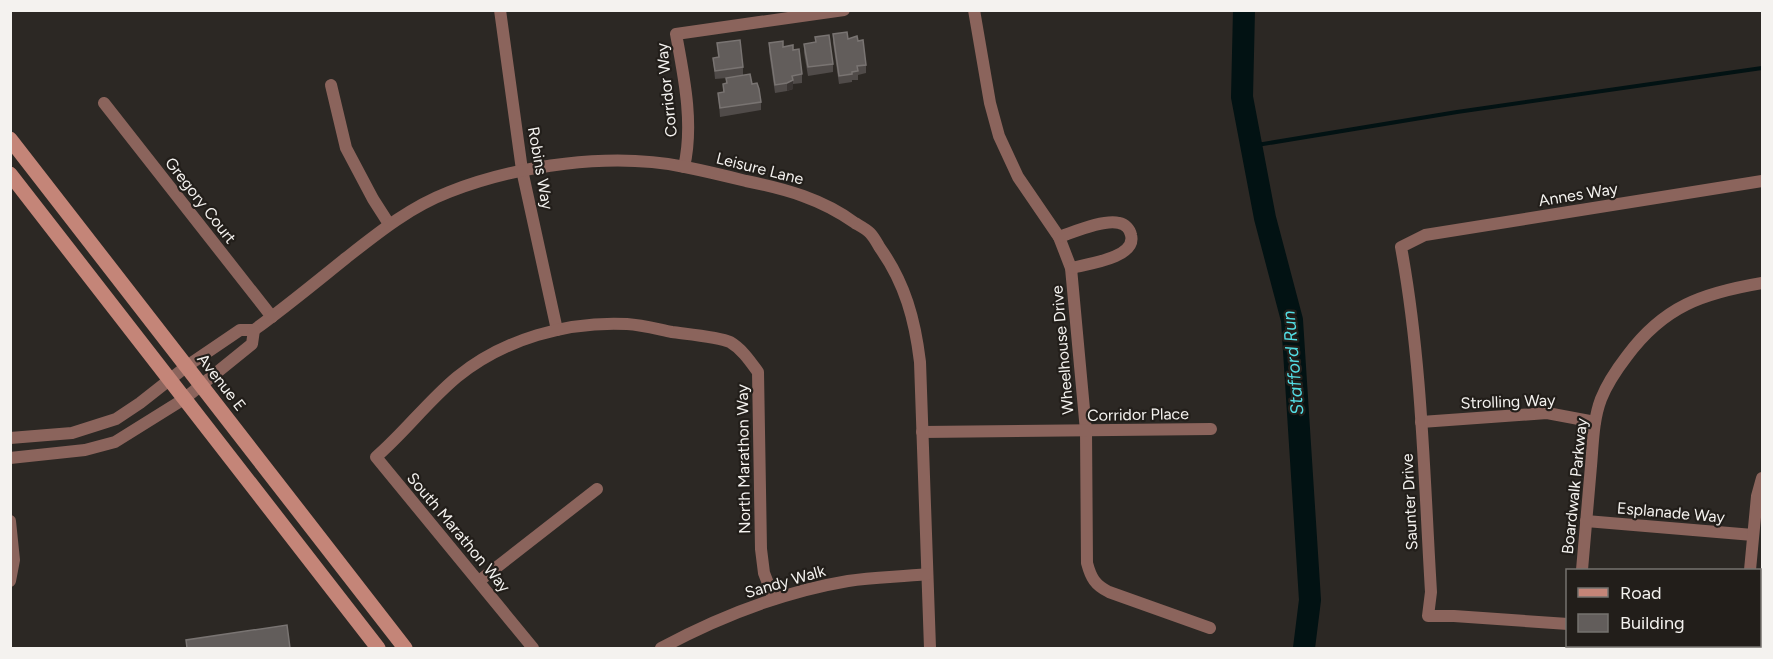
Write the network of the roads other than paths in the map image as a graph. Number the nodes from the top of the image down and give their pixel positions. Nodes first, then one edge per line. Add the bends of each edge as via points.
1 (501, 10) edge
2 (844, 10) edge
3 (974, 10) edge
4 (331, 85) dead end
5 (104, 103) dead end
6 (13, 148) edge
7 (684, 167) junction
8 (522, 170) junction
9 (10, 174) edge
10 (1762, 181) edge
11 (389, 224) junction
12 (1059, 237) junction
13 (1401, 247) joint
14 (1071, 268) junction
15 (1762, 284) edge
16 (272, 317) junction
17 (254, 330) junction
18 (557, 330) junction
19 (187, 366) junction
20 (169, 380) junction
21 (202, 385) junction
22 (184, 399) junction
23 (1421, 422) junction
24 (1595, 422) junction
25 (1211, 429) dead end
26 (1086, 431) junction
27 (922, 432) junction
28 (10, 438) edge
29 (396, 440) joint
30 (10, 458) edge
31 (1762, 478) edge
32 (597, 489) dead end
33 (10, 521) edge
34 (1586, 521) junction
35 (1753, 535) junction
36 (1582, 569) edge
37 (1750, 569) edge
38 (927, 574) junction
39 (11, 581) edge
40 (478, 581) junction
41 (774, 599) junction
42 (1566, 624) edge
43 (1210, 628) dead end
44 (378, 648) edge
45 (405, 648) edge
46 (533, 648) edge
47 (661, 648) edge
48 (930, 648) edge

1 - 8 street, Robins Way
2 - 7 street, Corridor Way via 676,34 688,126
3 - 12 street, Wheelhouse Drive via 999,136 1018,177
4 - 11 street via 346,148
5 - 16 street, Gregory Court
6 - 19 street, Avenue E
7 - 8 street, Leisure Lane via 612,161
7 - 27 street, Leisure Lane via 806,196 870,233 902,285 916,327
8 - 11 street, Leisure Lane via 447,192
8 - 18 street, Robins Way
9 - 20 street
10 - 13 street, Annes Way via 1425,235
11 - 16 street, Leisure Lane
12 - 14 street, Wheelhouse Drive
12 - 14 street via 1105,223 1119,222 1129,228 1132,237 1124,253
13 - 23 street, Saunter Drive via 1413,318
14 - 26 street, Wheelhouse Drive
15 - 24 street, Boardwalk Parkway via 1725,289 1693,300 1665,316 1640,339 1616,370 1601,398
16 - 17 street, Leisure Lane
17 - 19 street, Leisure Lane via 240,330
17 - 21 street, Leisure Lane via 252,344
18 - 29 street, North Marathon Way via 487,356 426,406
18 - 41 street, North Marathon Way via 589,324 629,324 729,342 746,355 758,372 761,549 764,573
19 - 20 street, Leisure Lane
19 - 21 street, Avenue E
20 - 22 street
20 - 28 street, Leisure Lane via 116,419 72,433
21 - 22 street, Leisure Lane
21 - 45 street, Avenue E
22 - 30 street, Leisure Lane via 115,442 85,450
22 - 44 street
23 - 24 street, Strolling Way via 1547,413
23 - 42 street, Saunter Drive via 1431,592 1428,616
24 - 34 street, Boardwalk Parkway
25 - 26 street, Corridor Place
26 - 27 street, Corridor Place
26 - 43 street, Wheelhouse Drive via 1087,563 1091,576 1109,592
27 - 38 street, Leisure Lane
29 - 40 street, South Marathon Way via 376,458
31 - 35 street
32 - 40 street
33 - 39 street via 14,560
34 - 35 street, Esplanade Way
34 - 36 street, Boardwalk Parkway
35 - 37 street
38 - 41 street, Sandy Walk via 848,581
38 - 48 street, Leisure Lane
40 - 46 street, South Marathon Way
41 - 47 street, Sandy Walk

